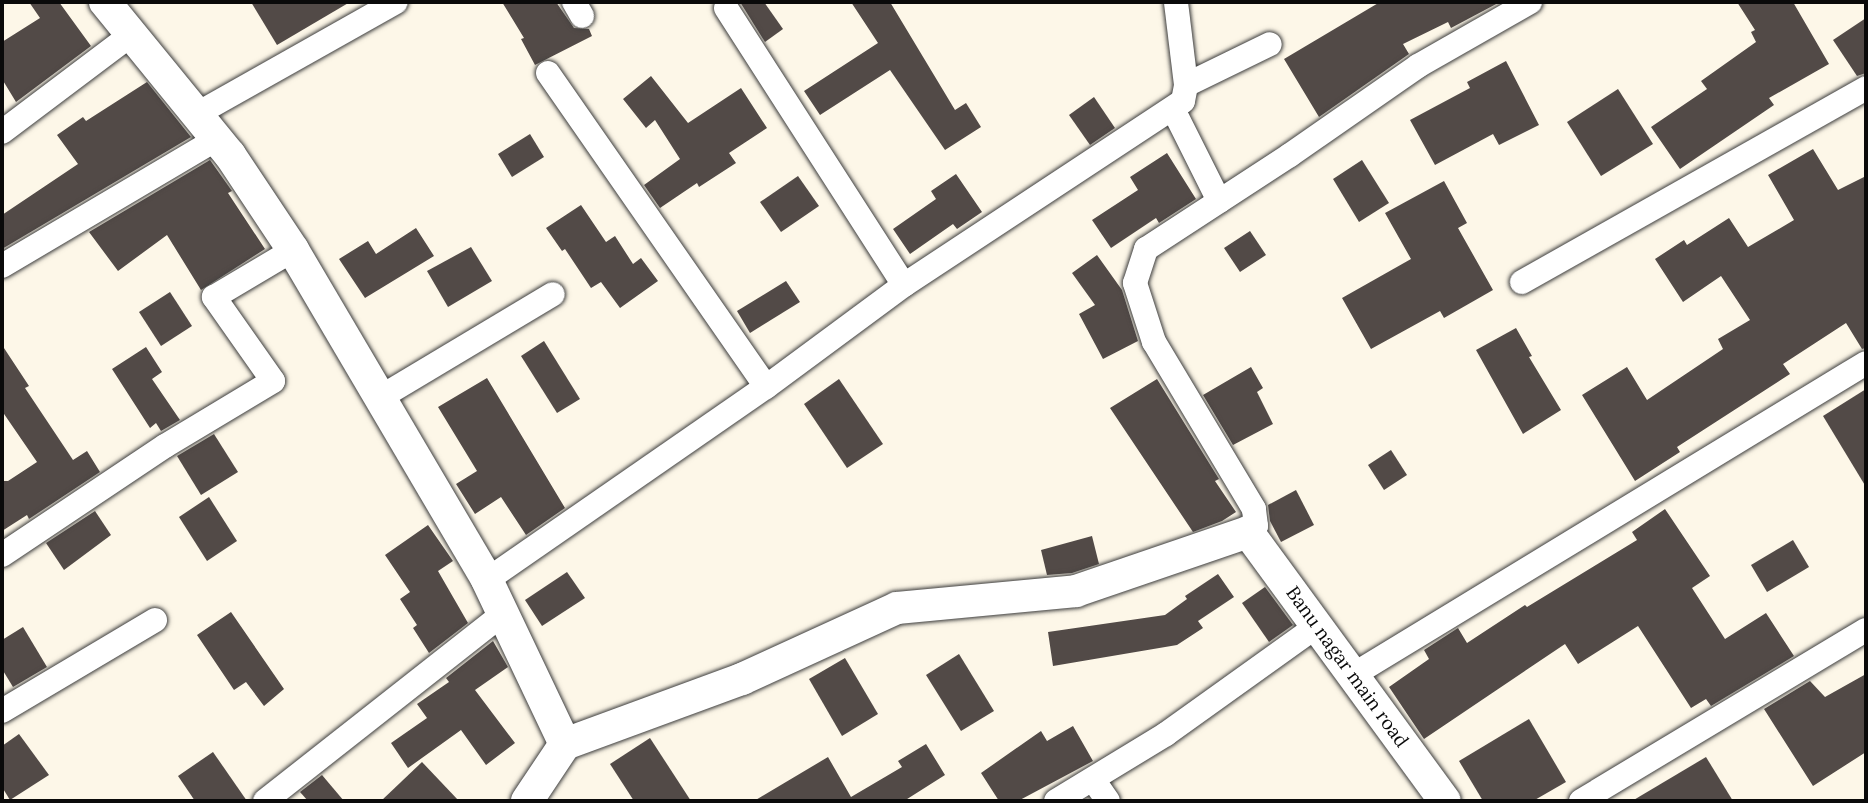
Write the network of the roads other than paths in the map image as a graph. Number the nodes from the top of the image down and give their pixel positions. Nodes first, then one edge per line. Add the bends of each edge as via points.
1 (105, 2) edge
2 (393, 2) edge
3 (1176, 2) edge
4 (1530, 2) edge
5 (726, 8) dead end
6 (132, 34) junction
7 (1270, 44) dead end
8 (548, 73) dead end
9 (1186, 85) junction
10 (1866, 88) edge
11 (1173, 108) junction
12 (197, 114) junction
13 (2, 132) edge
14 (217, 139) junction
15 (1219, 201) junction
16 (293, 250) junction
17 (2, 266) edge
18 (1522, 282) dead end
19 (904, 285) junction
20 (553, 294) dead end
21 (1866, 363) edge
22 (766, 387) junction
23 (381, 397) junction
24 (1248, 532) junction
25 (2, 555) edge
26 (488, 580) junction
27 (504, 613) junction
28 (155, 620) dead end
29 (1317, 626) junction
30 (1866, 630) edge
31 (1353, 676) junction
32 (2, 711) edge
33 (565, 744) junction
34 (1094, 780) junction
35 (265, 801) edge
36 (527, 801) edge
37 (1056, 801) edge
38 (1108, 801) edge
39 (1445, 801) edge
40 (1581, 801) edge

1 - 6 street
2 - 12 street
3 - 9 street
4 - 15 street via 1418,65
5 - 19 street
6 - 12 street
6 - 13 street
7 - 9 street
8 - 22 street
9 - 11 street via 1183,101
10 - 18 street
11 - 15 street
11 - 19 street
12 - 14 street
14 - 16 street
14 - 17 street
15 - 24 street via 1146,249 1135,283 1154,342 1254,509 1256,526
16 - 23 street
16 - 25 street via 214,297 273,381 154,453
19 - 22 street
20 - 23 street
21 - 31 street
22 - 26 street
23 - 26 street
24 - 29 street, Banu nagar main road
24 - 33 street via 1076,591 897,608 743,679
26 - 27 street
27 - 33 street
27 - 35 street
28 - 32 street
29 - 31 street, Banu nagar main road
29 - 34 street
30 - 40 street
31 - 39 street, Banu nagar main road
33 - 36 street
34 - 37 street
34 - 38 street

